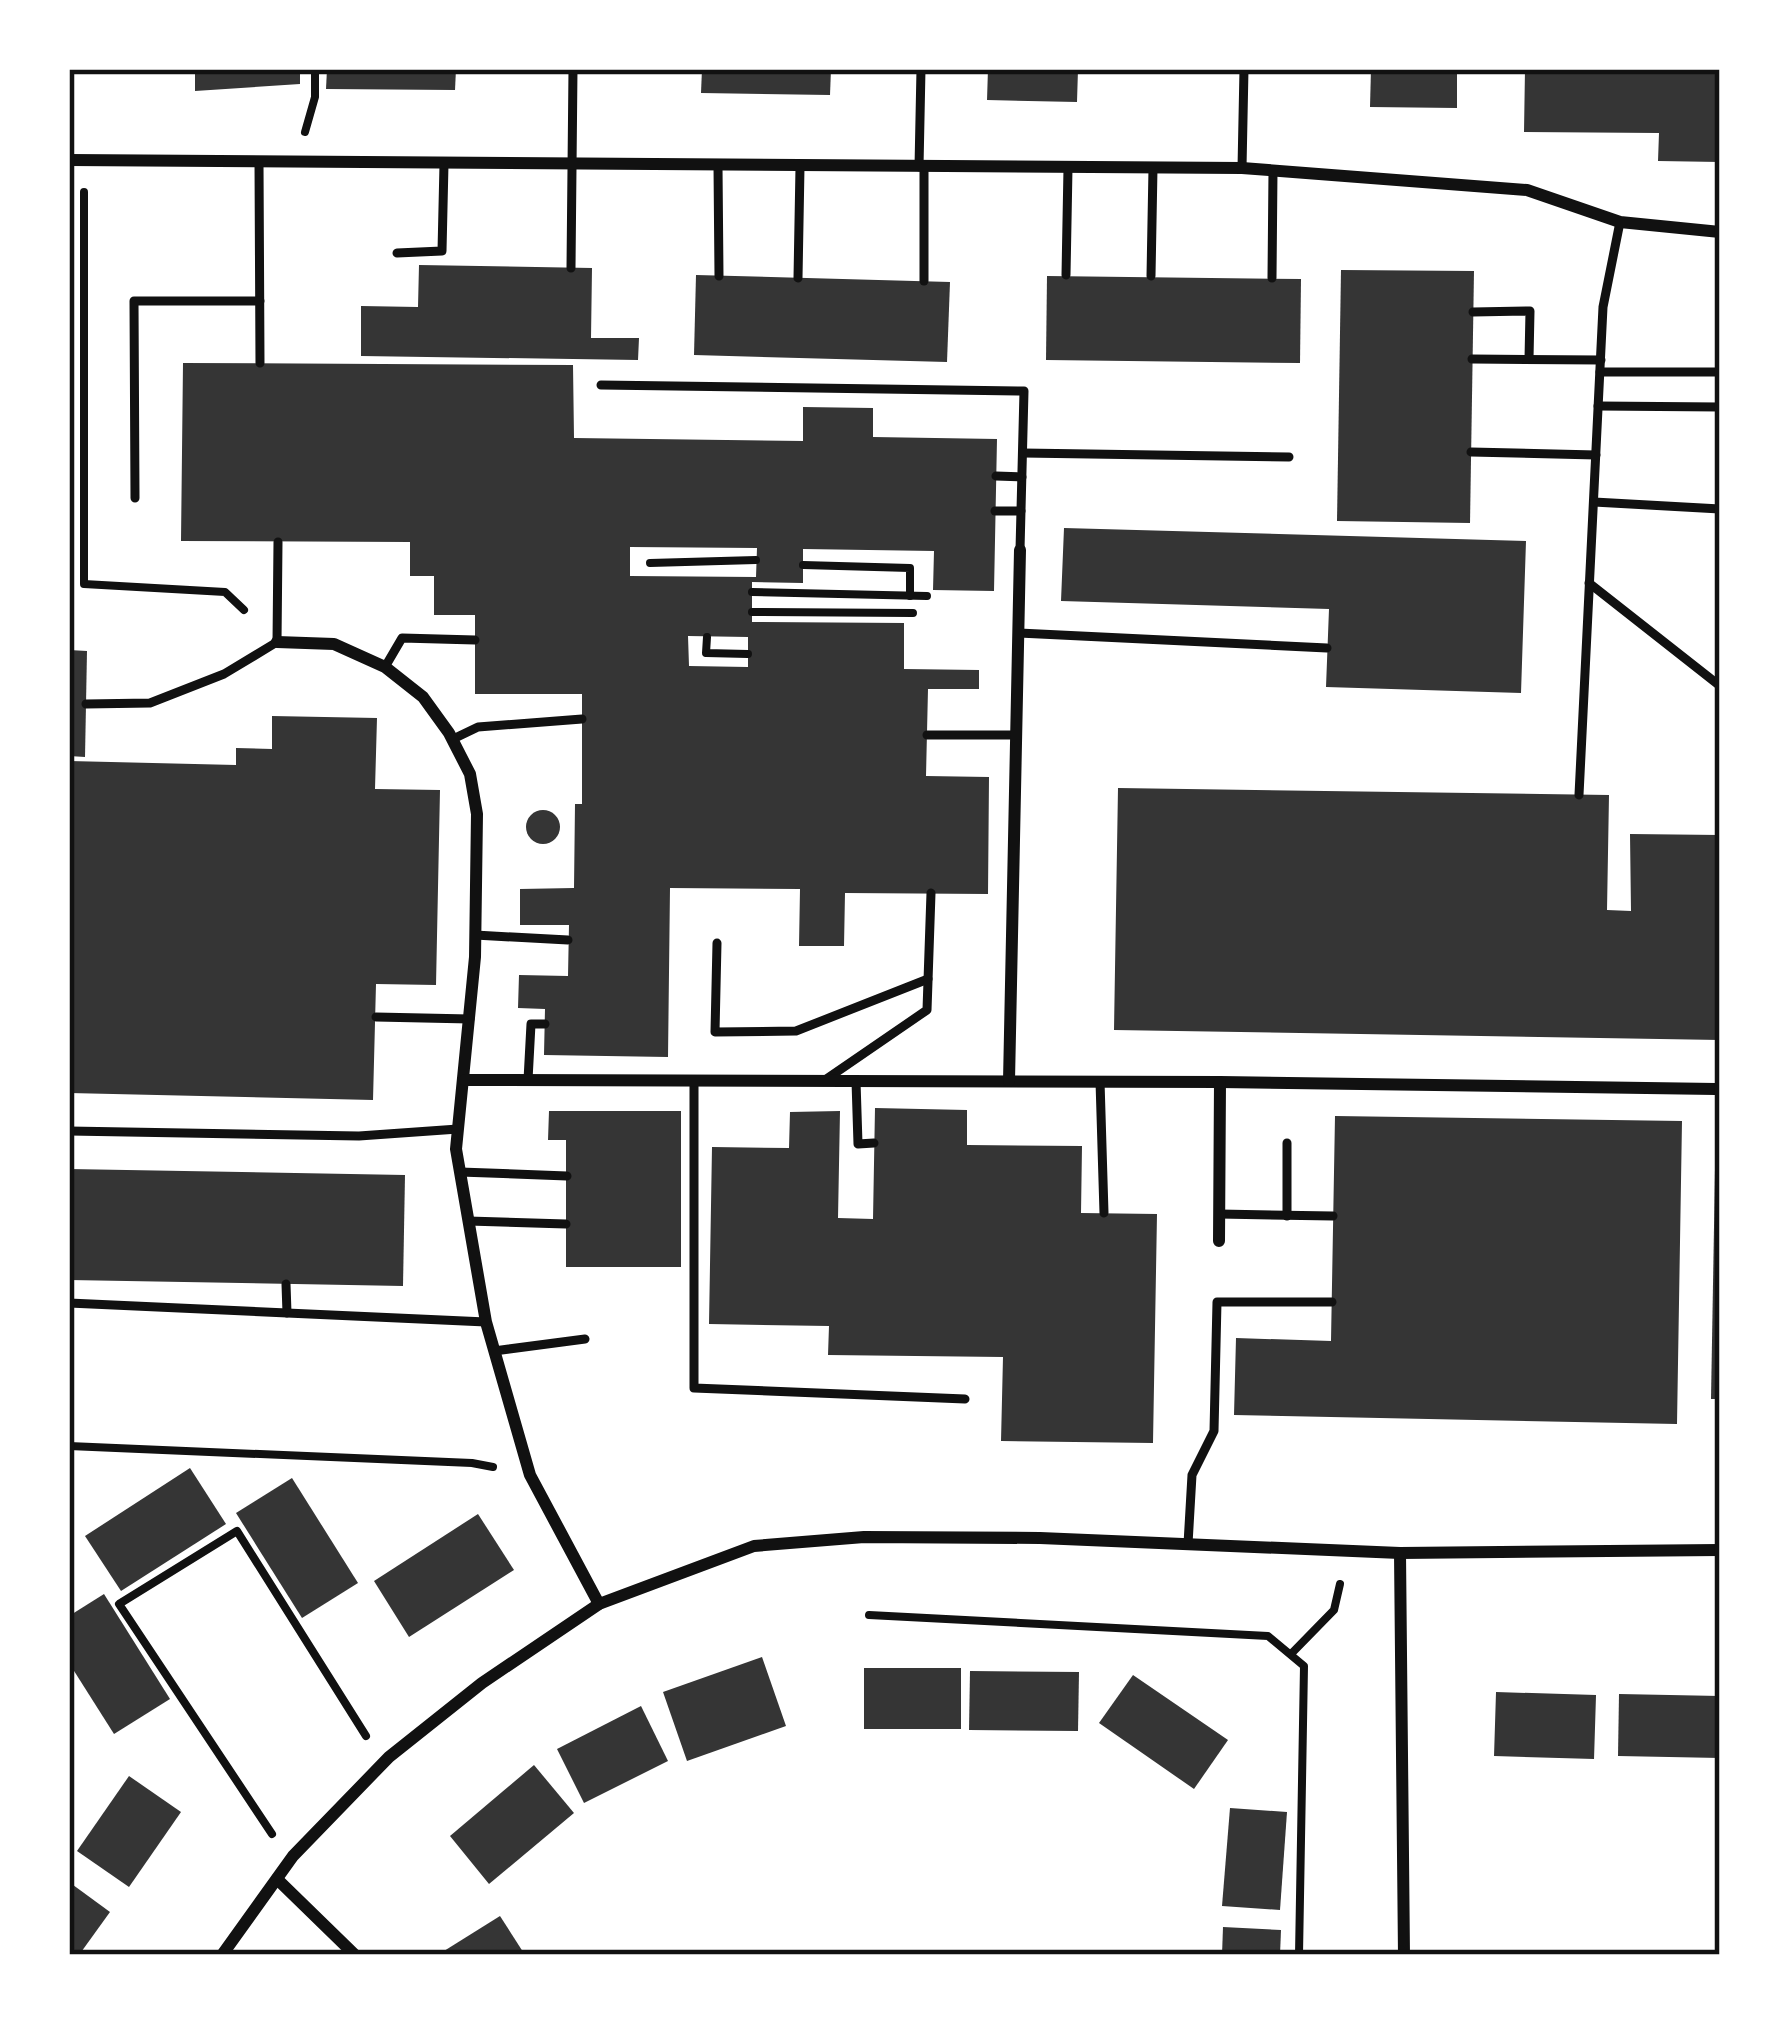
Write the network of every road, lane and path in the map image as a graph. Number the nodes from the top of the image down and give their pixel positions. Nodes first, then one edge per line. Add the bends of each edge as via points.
1 (315, 69) edge
2 (573, 69) edge
3 (921, 69) edge
4 (1244, 69) edge
5 (69, 160) edge
6 (259, 162) junction
7 (297, 162) junction
8 (444, 164) junction
9 (573, 165) junction
10 (718, 166) junction
11 (800, 166) junction
12 (921, 167) junction
13 (1068, 168) junction
14 (1153, 168) junction
15 (1242, 168) junction
16 (1273, 171) junction
17 (1620, 222) junction
18 (1720, 232) edge
19 (442, 251) junction
20 (397, 254) dead end
21 (442, 266) dead end
22 (571, 268) dead end
23 (1066, 275) dead end
24 (719, 276) dead end
25 (1151, 276) dead end
26 (799, 278) dead end
27 (1272, 278) dead end
28 (924, 281) dead end
29 (260, 302) junction
30 (1473, 312) dead end
31 (1472, 359) dead end
32 (1529, 359) junction
33 (260, 363) dead end
34 (1600, 366) junction
35 (1720, 372) edge
36 (601, 385) dead end
37 (1598, 406) junction
38 (1720, 406) edge
39 (1471, 452) dead end
40 (1023, 453) junction
41 (1595, 455) junction
42 (1289, 458) dead end
43 (996, 476) dead end
44 (1022, 477) junction
45 (135, 498) dead end
46 (1594, 502) junction
47 (1720, 508) edge
48 (995, 511) dead end
49 (1021, 511) junction
50 (278, 542) dead end
51 (1020, 550) joint
52 (756, 560) dead end
53 (650, 562) dead end
54 (802, 565) dead end
55 (1589, 583) junction
56 (752, 592) dead end
57 (910, 596) junction
58 (928, 596) dead end
59 (752, 611) dead end
60 (913, 613) dead end
61 (1018, 634) junction
62 (707, 637) dead end
63 (475, 640) dead end
64 (277, 642) junction
65 (1327, 648) dead end
66 (748, 654) dead end
67 (385, 667) junction
68 (1720, 686) edge
69 (86, 704) dead end
70 (582, 719) dead end
71 (927, 735) dead end
72 (1016, 735) junction
73 (453, 740) junction
74 (1579, 795) dead end
75 (931, 893) dead end
76 (475, 935) junction
77 (568, 940) dead end
78 (717, 943) dead end
79 (928, 980) junction
80 (376, 1017) dead end
81 (470, 1019) junction
82 (545, 1024) dead end
83 (464, 1080) junction
84 (529, 1080) junction
85 (694, 1080) junction
86 (823, 1081) junction
87 (856, 1081) junction
88 (1009, 1081) junction
89 (1100, 1081) junction
90 (1220, 1082) junction
91 (1716, 1089) dead end
92 (458, 1129) junction
93 (69, 1131) edge
94 (874, 1143) dead end
95 (1287, 1143) dead end
96 (460, 1172) junction
97 (566, 1176) dead end
98 (1105, 1213) dead end
99 (1219, 1214) junction
100 (1287, 1216) junction
101 (1333, 1216) dead end
102 (469, 1221) junction
103 (566, 1224) dead end
104 (1219, 1241) dead end
105 (286, 1284) dead end
106 (1332, 1302) dead end
107 (69, 1303) edge
108 (287, 1313) junction
109 (486, 1322) junction
110 (585, 1339) dead end
111 (494, 1351) junction
112 (965, 1399) dead end
113 (69, 1446) edge
114 (530, 1475) junction
115 (1188, 1544) junction
116 (1720, 1550) edge
117 (1348, 1551) junction
118 (1400, 1553) junction
119 (599, 1604) junction
120 (869, 1615) dead end
121 (1291, 1654) junction
122 (389, 1757) junction
123 (293, 1856) junction
124 (277, 1879) junction
125 (222, 1955) edge
126 (355, 1955) edge
127 (1299, 1955) edge
128 (1403, 1955) edge

1 - 7 path
2 - 9 lane
3 - 12 lane
4 - 15 lane
5 - 6 street
6 - 7 street
6 - 29 lane
7 - 8 street
8 - 9 street
8 - 19 lane
9 - 10 street
9 - 22 lane
10 - 11 street
10 - 24 lane
11 - 12 street
11 - 26 lane
12 - 13 street
12 - 28 lane
13 - 14 street
13 - 23 lane
14 - 15 street
14 - 25 lane
15 - 16 street
16 - 17 street via 1527,190
16 - 27 lane
17 - 18 street
17 - 34 lane
19 - 20 lane
19 - 21 lane
29 - 33 lane
29 - 45 lane via 134,301
30 - 32 lane via 1530,311
31 - 32 lane
32 - 34 lane
34 - 35 lane
34 - 37 lane
36 - 40 lane via 1024,391
37 - 38 lane
37 - 41 lane
39 - 41 lane
40 - 42 lane
40 - 44 lane
41 - 46 lane
43 - 44 lane
44 - 49 lane
46 - 47 lane
46 - 55 lane
48 - 49 lane
49 - 51 lane
50 - 64 lane
51 - 61 street
52 - 53 path
54 - 57 path via 910,568
55 - 68 lane
55 - 74 lane
56 - 57 path
57 - 58 path
59 - 60 path
61 - 65 lane
61 - 72 street
62 - 66 path via 706,653
63 - 67 lane via 402,638
64 - 67 street via 334,644
64 - 69 lane via 150,703
67 - 73 street via 423,697
70 - 73 lane via 478,727
71 - 72 lane
72 - 88 street
73 - 76 street via 477,814
75 - 79 lane
76 - 77 lane
76 - 81 street
78 - 79 lane via 716,1032 796,1031
79 - 86 lane via 927,1010
80 - 81 lane
81 - 83 street
82 - 84 lane via 531,1024
83 - 84 street
83 - 92 street
84 - 85 street
85 - 86 street
85 - 112 lane via 694,1388
86 - 87 street
87 - 88 street
87 - 94 lane via 857,1144
88 - 89 street
89 - 90 street
89 - 98 lane
90 - 91 street
90 - 99 street
92 - 93 lane via 359,1136
92 - 96 street
95 - 100 lane
96 - 97 lane
96 - 102 street
99 - 100 lane
99 - 104 street
100 - 101 lane
102 - 103 lane
102 - 109 street
105 - 108 lane
106 - 115 lane via 1217,1302 1214,1431 1192,1475
107 - 108 lane
108 - 109 lane
109 - 111 street
110 - 111 lane
111 - 114 street
113 - 114 path via 472,1463
114 - 119 street
115 - 117 street
115 - 119 street via 864,1537 754,1546
116 - 118 street
117 - 118 street
117 - 121 path via 1334,1610
118 - 128 street
119 - 122 street
120 - 121 path via 1268,1636
121 - 127 path via 1304,1666
122 - 123 street
122 - 123 path via 362,1732 237,1531 119,1604 262,1823
123 - 124 street
124 - 125 street
124 - 126 street

